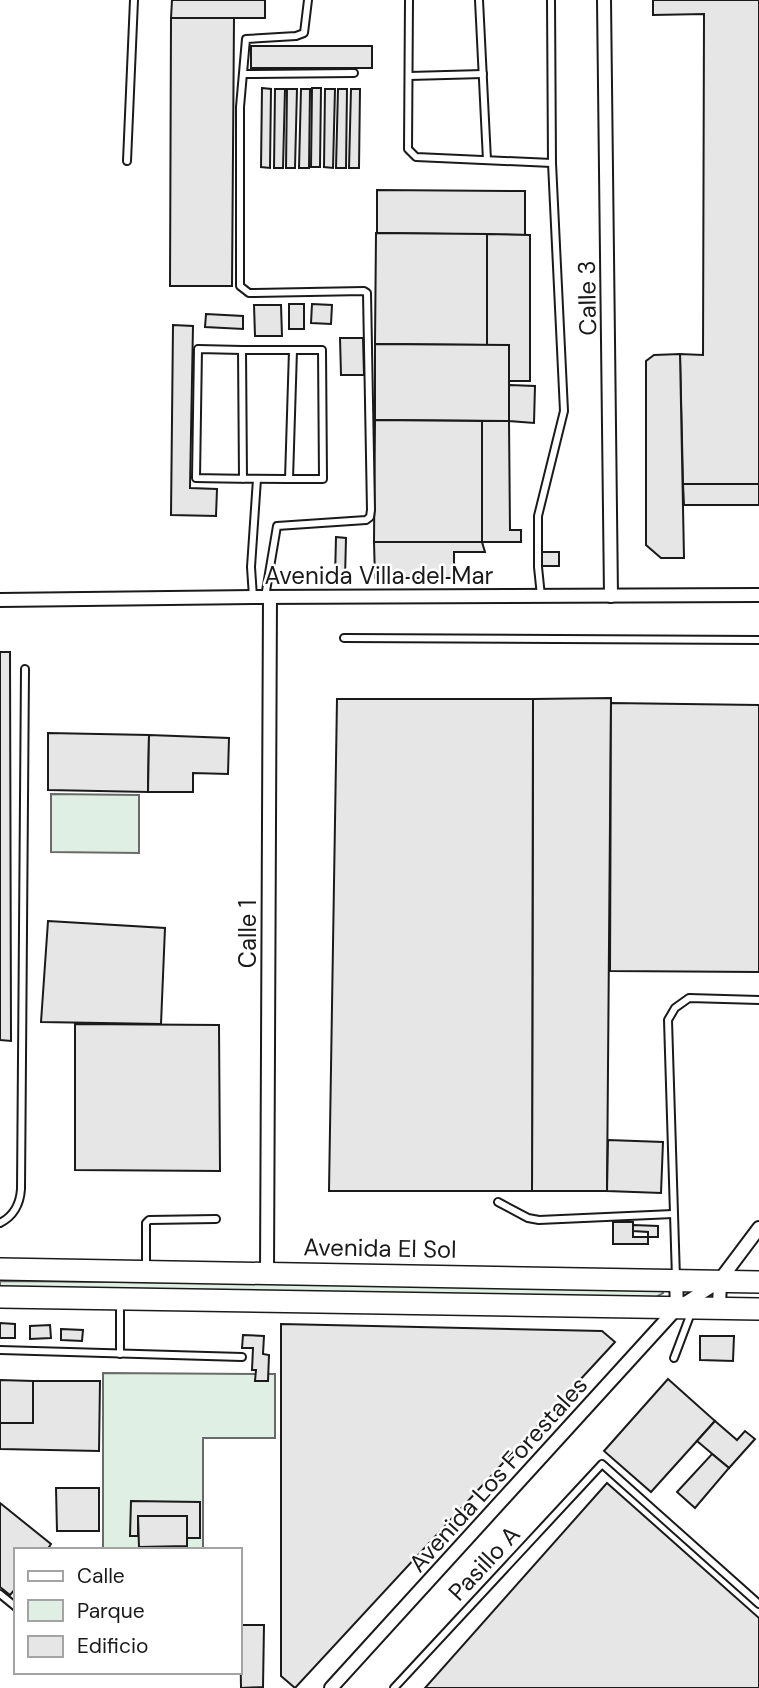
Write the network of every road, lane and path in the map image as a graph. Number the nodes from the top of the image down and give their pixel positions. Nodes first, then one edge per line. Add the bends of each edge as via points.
1 (134, 0) edge
2 (308, 0) edge
3 (409, 0) edge
4 (479, 0) edge
5 (551, 0) edge
6 (604, 0) edge
7 (354, 73) dead end
8 (243, 74) junction
9 (483, 74) junction
10 (409, 76) junction
11 (487, 160) junction
12 (127, 161) dead end
13 (552, 163) junction
14 (242, 350) junction
15 (293, 350) junction
16 (243, 479) junction
17 (257, 479) junction
18 (289, 479) junction
19 (759, 595) edge
20 (541, 596) junction
21 (611, 596) junction
22 (262, 597) junction
23 (0, 600) edge
24 (344, 638) dead end
25 (759, 640) edge
26 (25, 669) dead end
27 (759, 1000) edge
28 (498, 1202) dead end
29 (673, 1213) junction
30 (216, 1219) dead end
31 (0, 1223) edge
32 (759, 1228) edge
33 (0, 1269) edge
34 (146, 1270) junction
35 (267, 1272) junction
36 (676, 1280) junction
37 (720, 1280) junction
38 (759, 1282) edge
39 (0, 1297) edge
40 (120, 1299) junction
41 (685, 1308) junction
42 (719, 1308) junction
43 (759, 1309) edge
44 (0, 1350) edge
45 (120, 1354) junction
46 (242, 1357) dead end
47 (674, 1358) dead end
48 (0, 1594) edge
49 (759, 1604) edge
50 (14, 1605) edge
51 (331, 1688) edge
52 (394, 1688) edge

1 - 12 lane
2 - 8 lane via 304,33 246,39
3 - 10 lane
4 - 9 lane
5 - 13 lane
6 - 21 street, Calle 3
7 - 8 lane
8 - 22 lane via 241,289 249,293 364,291 368,296 370,517 276,526
9 - 10 lane
9 - 11 lane
10 - 11 lane via 411,153 416,157
11 - 13 lane
13 - 20 lane via 564,411 538,516
14 - 15 lane
14 - 16 lane
14 - 16 lane via 198,349 196,478
15 - 18 lane
15 - 18 lane via 322,350 323,479
16 - 17 lane
17 - 18 lane
17 - 22 lane via 251,567
19 - 21 street, Avenida Villa del Mar
20 - 21 street, Avenida Villa del Mar
20 - 22 street, Avenida Villa del Mar
22 - 23 street, Avenida Villa del Mar
22 - 35 street, Calle 1
24 - 25 lane
26 - 31 lane via 21,1189 14,1213
27 - 29 lane via 688,998 668,1020
28 - 29 lane via 539,1220
29 - 36 lane
30 - 34 lane via 149,1220
32 - 37 street
33 - 34 main road, Avenida El Sol
34 - 35 main road, Avenida El Sol
35 - 36 main road, Avenida El Sol
36 - 37 main road, Avenida El Sol
36 - 41 street
37 - 38 main road, Avenida El Sol
37 - 41 street, Avenida Los Forestales
37 - 42 street
39 - 40 main road
40 - 41 main road
40 - 45 lane
41 - 42 main road
41 - 47 lane
41 - 51 street, Avenida Los Forestales
42 - 43 main road
44 - 45 lane
45 - 46 lane
48 - 50 lane
49 - 52 lane, Pasillo A via 601,1464

